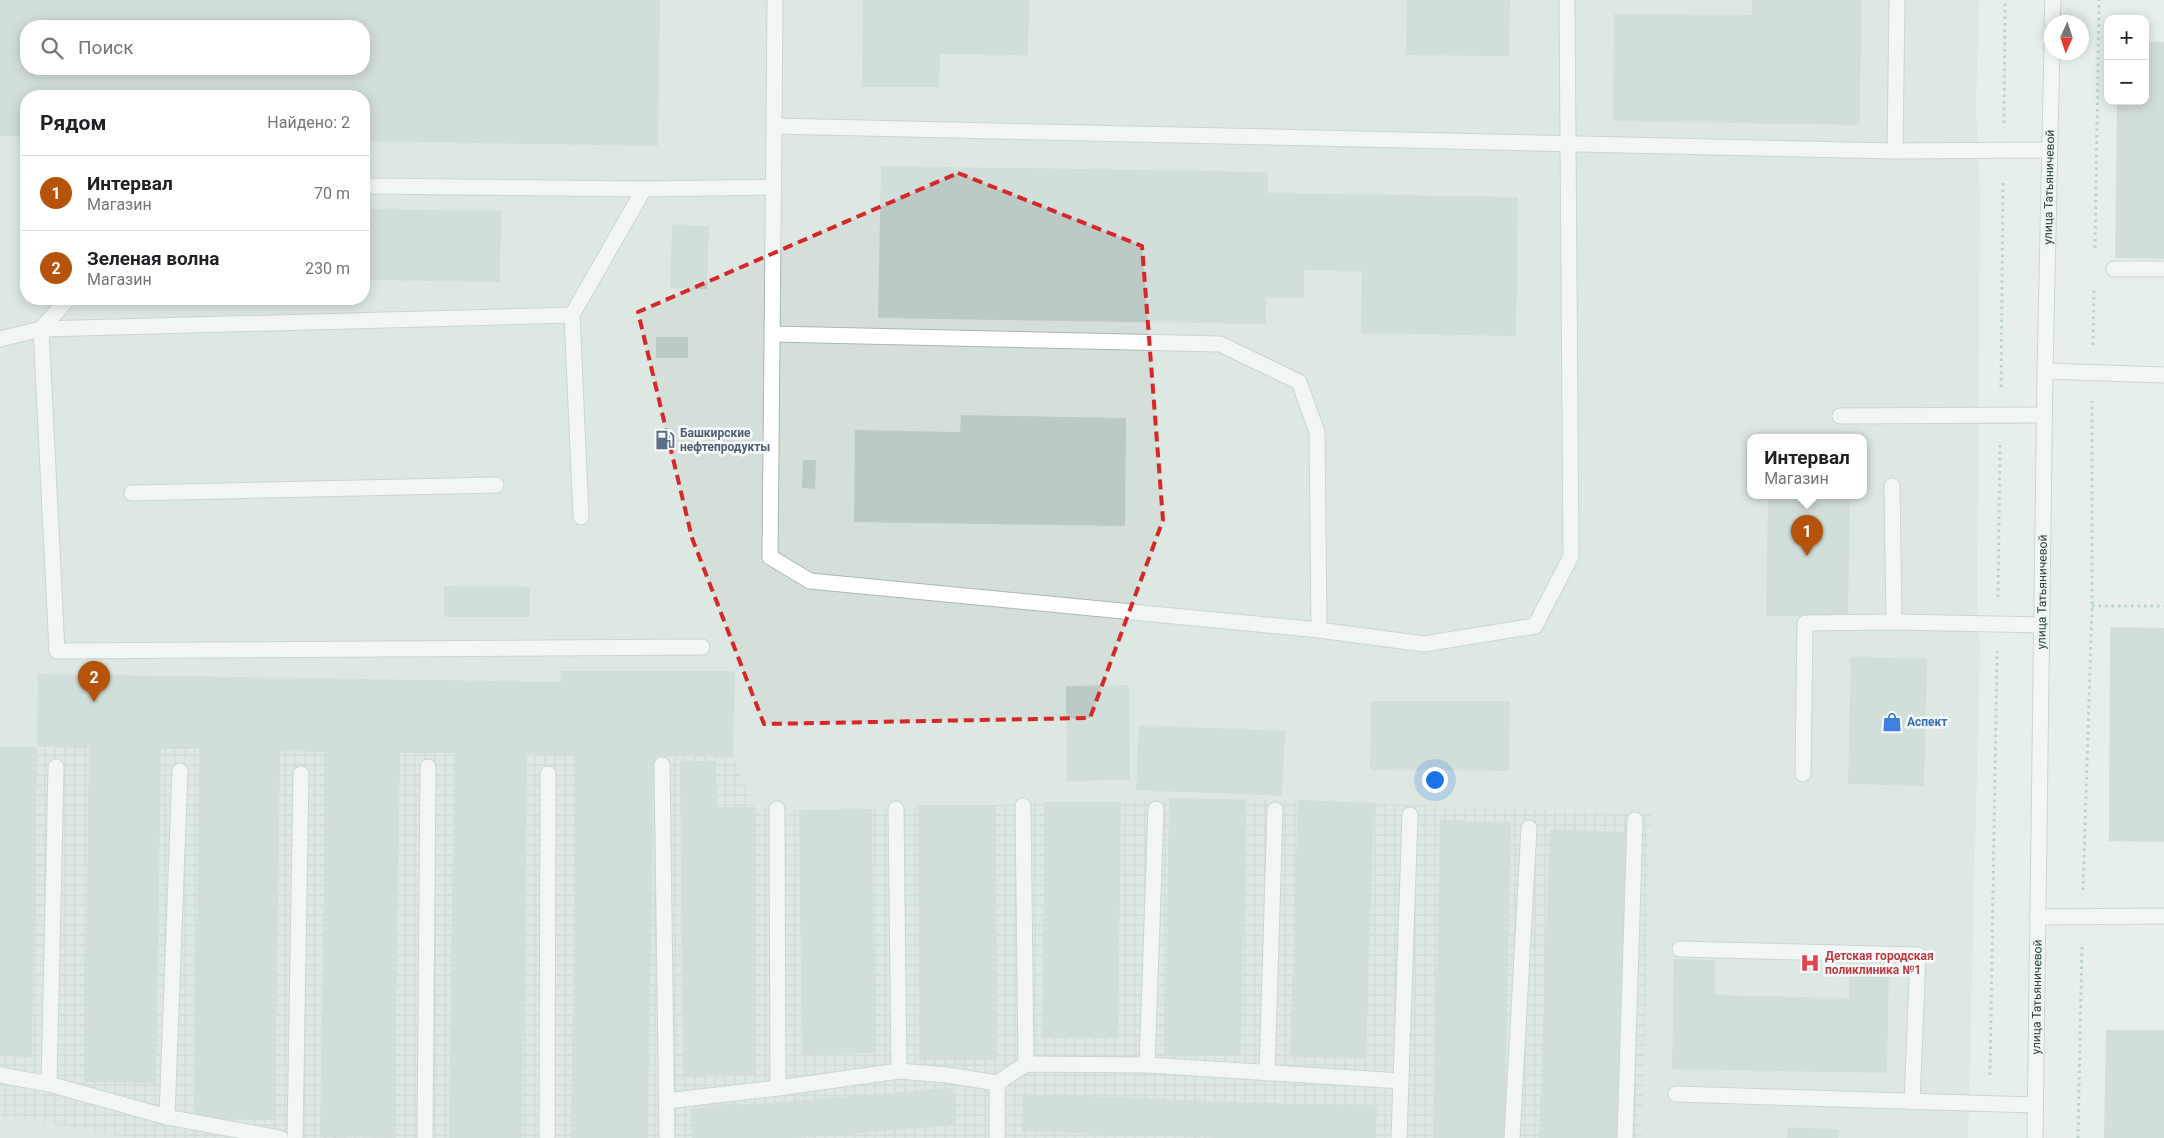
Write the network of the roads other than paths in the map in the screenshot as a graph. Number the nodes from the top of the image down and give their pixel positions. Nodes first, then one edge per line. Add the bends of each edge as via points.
1 (775, 0) edge
2 (1567, 0) edge
3 (1897, 0) edge
4 (2053, 0) edge
5 (2052, 15) edge
6 (2052, 60) edge
7 (774, 126) junction
8 (1568, 143) junction
9 (1895, 150) junction
10 (2049, 150) junction
11 (370, 186) edge
12 (773, 187) junction
13 (644, 189) junction
14 (2114, 269) dead end
15 (2164, 269) edge
16 (62, 305) edge
17 (572, 316) junction
18 (40, 329) junction
19 (772, 334) junction
20 (0, 339) edge
21 (2045, 371) junction
22 (2164, 375) edge
23 (1840, 416) dead end
24 (2044, 416) junction
25 (496, 485) dead end
26 (1892, 486) dead end
27 (132, 493) dead end
28 (581, 517) dead end
29 (1894, 622) junction
30 (2042, 625) junction
31 (1319, 630) junction
32 (702, 647) dead end
33 (662, 765) dead end
34 (56, 767) dead end
35 (428, 767) dead end
36 (180, 771) dead end
37 (301, 774) dead end
38 (548, 774) dead end
39 (1803, 774) dead end
40 (1023, 806) dead end
41 (777, 809) dead end
42 (896, 809) dead end
43 (1156, 809) dead end
44 (1275, 810) dead end
45 (1410, 815) dead end
46 (1635, 820) dead end
47 (1529, 828) dead end
48 (2164, 916) edge
49 (2037, 917) junction
50 (1680, 949) dead end
51 (1026, 1064) junction
52 (1148, 1065) junction
53 (899, 1071) junction
54 (1267, 1073) junction
55 (0, 1076) edge
56 (1401, 1081) junction
57 (997, 1083) junction
58 (49, 1084) junction
59 (778, 1088) junction
60 (1676, 1094) dead end
61 (666, 1101) junction
62 (1912, 1102) junction
63 (2035, 1105) junction
64 (167, 1117) junction
65 (280, 1138) edge
66 (295, 1138) edge
67 (426, 1138) edge
68 (547, 1138) edge
69 (667, 1138) edge
70 (997, 1138) edge
71 (1399, 1138) edge
72 (1512, 1138) edge
73 (1625, 1138) edge
74 (2035, 1138) edge

1 - 7 street
2 - 8 street
3 - 9 street
4 - 5 street
6 - 10 street, улица Татьяничевой
7 - 8 street
7 - 12 street
8 - 9 street
8 - 31 street via 1571,556 1535,626 1424,644
9 - 10 street
10 - 21 street, улица Татьяничевой
11 - 13 street
12 - 13 street
12 - 19 street
13 - 17 street
14 - 15 street
16 - 18 street
17 - 18 street
17 - 28 street
18 - 20 street
18 - 32 street via 57,651
19 - 31 street via 770,557 810,580
19 - 31 street via 1220,344 1299,382 1317,432
21 - 22 street
21 - 24 street, улица Татьяничевой
23 - 24 street
24 - 30 street, улица Татьяничевой
25 - 27 street
26 - 29 street
29 - 30 street
29 - 39 street via 1805,623
30 - 49 street, улица Татьяничевой
33 - 61 street
34 - 58 street
35 - 67 street
36 - 64 street
37 - 66 street
38 - 68 street
40 - 51 street
41 - 59 street
42 - 53 street
43 - 52 street
44 - 54 street
45 - 56 street
46 - 73 street
47 - 72 street
48 - 49 street
49 - 63 street, улица Татьяничевой
50 - 62 street via 1918,955
51 - 52 street
51 - 57 street
52 - 54 street
53 - 57 street via 947,1074
53 - 59 street
54 - 56 street
55 - 58 street
56 - 71 street
57 - 70 street
58 - 64 street
59 - 61 street
60 - 62 street
61 - 69 street
62 - 63 street
63 - 74 street, улица Татьяничевой
64 - 65 street

